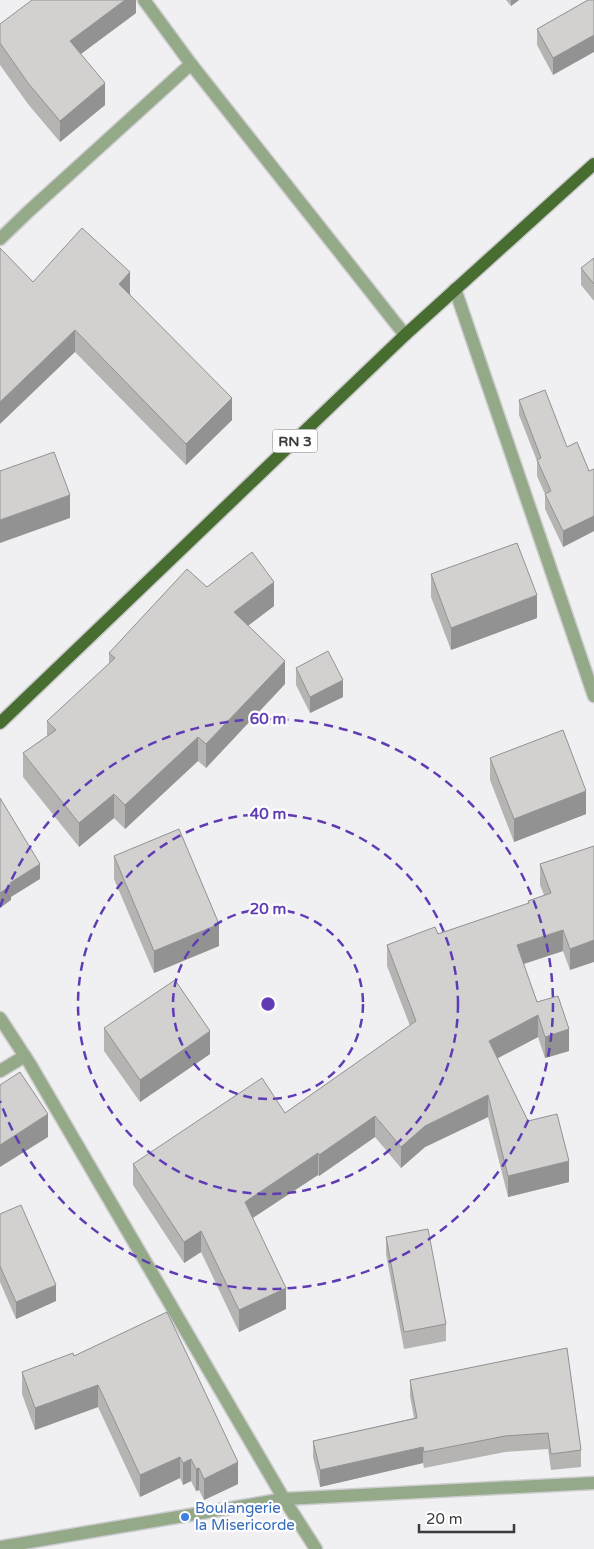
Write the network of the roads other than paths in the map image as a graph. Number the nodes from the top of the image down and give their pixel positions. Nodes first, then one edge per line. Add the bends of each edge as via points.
1 (144, 0) edge
2 (191, 64) junction
3 (594, 164) edge
4 (0, 239) edge
5 (455, 289) junction
6 (405, 335) junction
7 (594, 696) edge
8 (0, 723) edge
9 (0, 1018) edge
10 (25, 1056) junction
11 (0, 1071) edge
12 (594, 1483) edge
13 (284, 1499) junction
14 (0, 1547) edge
15 (316, 1549) edge

1 - 2 street
2 - 4 street
2 - 6 street
3 - 5 main road, RN 3
5 - 6 main road, RN 3
5 - 7 street
6 - 8 main road, RN 3
9 - 10 street
10 - 11 street
10 - 13 street
12 - 13 street
13 - 14 street
13 - 15 street

